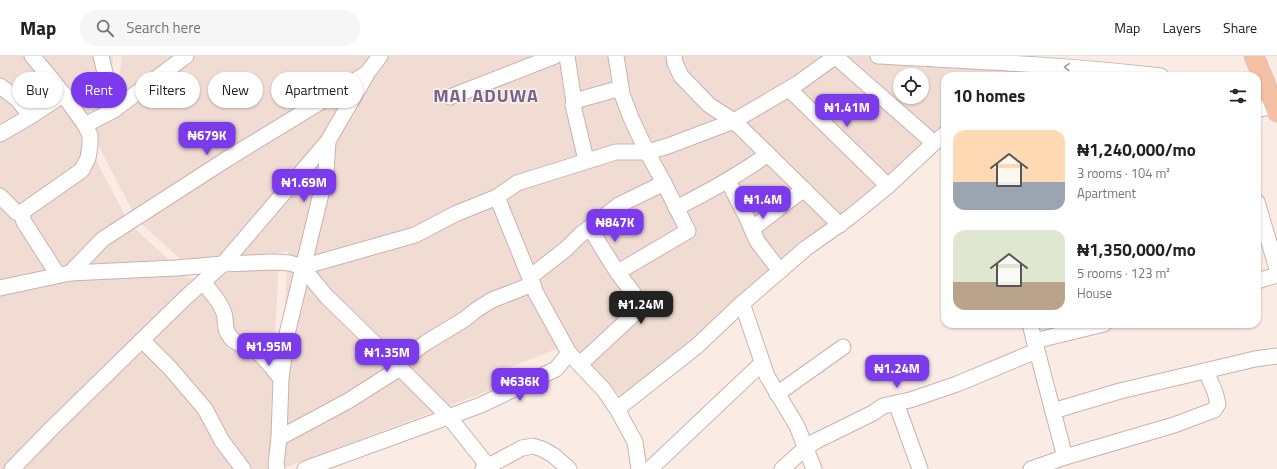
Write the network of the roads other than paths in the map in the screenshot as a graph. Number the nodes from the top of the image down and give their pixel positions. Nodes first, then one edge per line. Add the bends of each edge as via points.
1 (32, 56) edge
2 (101, 56) edge
3 (186, 56) edge
4 (380, 56) edge
5 (555, 56) edge
6 (567, 56) edge
7 (616, 56) edge
8 (674, 56) edge
9 (835, 56) edge
10 (878, 56) edge
11 (1254, 56) edge
12 (1265, 56) edge
13 (1030, 69) edge
14 (368, 72) junction
15 (1088, 72) edge
16 (1259, 72) edge
17 (1261, 77) edge
18 (0, 86) edge
19 (621, 88) junction
20 (789, 89) junction
21 (64, 94) junction
22 (450, 97) dead end
23 (1269, 100) edge
24 (574, 102) junction
25 (114, 110) junction
26 (31, 116) junction
27 (734, 121) junction
28 (85, 124) junction
29 (0, 134) edge
30 (939, 138) edge
31 (328, 141) junction
32 (647, 152) junction
33 (768, 154) junction
34 (586, 160) junction
35 (728, 180) junction
36 (664, 183) junction
37 (888, 186) junction
38 (804, 189) junction
39 (0, 196) edge
40 (497, 197) junction
41 (676, 208) junction
42 (22, 216) junction
43 (1261, 218) edge
44 (840, 225) junction
45 (590, 228) junction
46 (752, 229) junction
47 (223, 264) junction
48 (302, 267) junction
49 (1277, 269) edge
50 (780, 271) junction
51 (618, 272) junction
52 (64, 274) junction
53 (1277, 276) edge
54 (1261, 280) edge
55 (531, 281) junction
56 (203, 282) junction
57 (0, 288) edge
58 (742, 303) junction
59 (1031, 328) edge
60 (1091, 328) edge
61 (142, 340) junction
62 (1035, 346) junction
63 (843, 347) dead end
64 (569, 353) junction
65 (1277, 356) edge
66 (762, 363) junction
67 (580, 364) junction
68 (398, 366) junction
69 (1206, 371) junction
70 (281, 378) junction
71 (777, 394) junction
72 (896, 403) junction
73 (617, 409) junction
74 (1053, 412) junction
75 (448, 417) junction
76 (279, 438) junction
77 (806, 449) junction
78 (1065, 457) junction
79 (274, 467) edge
80 (486, 468) edge
81 (12, 469) edge
82 (243, 469) edge
83 (305, 469) edge
84 (569, 469) edge
85 (639, 469) edge
86 (650, 469) edge
87 (782, 469) edge
88 (814, 469) edge
89 (920, 469) edge
90 (1031, 469) edge

1 - 21 street
2 - 25 street
3 - 25 street
4 - 14 street
5 - 22 street
6 - 24 street
7 - 19 street
8 - 27 street via 681,76 709,105
9 - 20 street
9 - 30 street
10 - 13 street via 970,60
11 - 16 main road
12 - 23 main road
15 -> 13 street
14 - 31 street
14 - 52 street via 103,239
17 - 23 main road
18 - 26 street via 17,99
19 - 24 street
19 - 32 street via 631,118
20 - 27 street
20 - 37 street
21 - 26 street
21 - 28 street
24 - 34 street
25 - 28 street
26 - 29 street
27 - 32 street
27 - 33 street
28 - 42 street via 90,135 90,146 82,170 25,210
30 - 37 street
31 - 47 street
31 - 48 street via 326,173
32 - 34 street via 616,152
32 - 36 street
33 - 35 street
33 - 38 street
34 - 40 street via 517,183
35 - 41 street
35 - 46 street
36 - 41 street
36 - 45 street via 619,205
37 - 44 street
38 - 44 street
38 - 46 street
39 - 42 street
40 - 48 street via 455,214 415,235
40 - 55 street
41 - 51 street via 687,233
42 - 52 street
43 - 49 street
44 - 50 street
45 - 51 street
45 - 55 street
46 - 50 street
47 - 48 street via 273,262
47 - 52 street
47 - 56 street
48 - 68 street via 327,297
48 - 70 street via 287,334
50 - 58 street
51 - 67 street via 639,302 639,306
52 - 57 street
53 - 54 street
55 - 64 street
55 - 68 street via 476,310 427,342
56 - 61 street
56 - 70 street via 224,312 225,330 232,340 260,354
58 - 66 street
58 - 73 street via 697,346
59 - 62 street
60 - 62 street
61 - 81 street
61 - 82 street via 205,409 222,441
62 - 72 street via 957,384
62 - 74 street
63 - 71 street
64 - 67 street
64 - 75 street via 556,369 481,405
65 - 69 street
66 - 71 street
66 - 86 street
67 - 73 street via 604,390
68 - 75 street
68 - 76 street via 348,401
69 - 74 street via 1120,391
69 - 78 street via 1218,404 1214,410 1174,425
70 - 76 street
71 - 77 street via 797,426
72 - 77 street via 883,406 816,441
72 - 89 street
73 - 85 street via 635,442
74 - 78 street
75 - 80 street
75 - 83 street
76 - 79 street
77 - 87 street
77 - 88 street
78 - 90 street
80 - 84 street via 522,448 533,446 553,455

